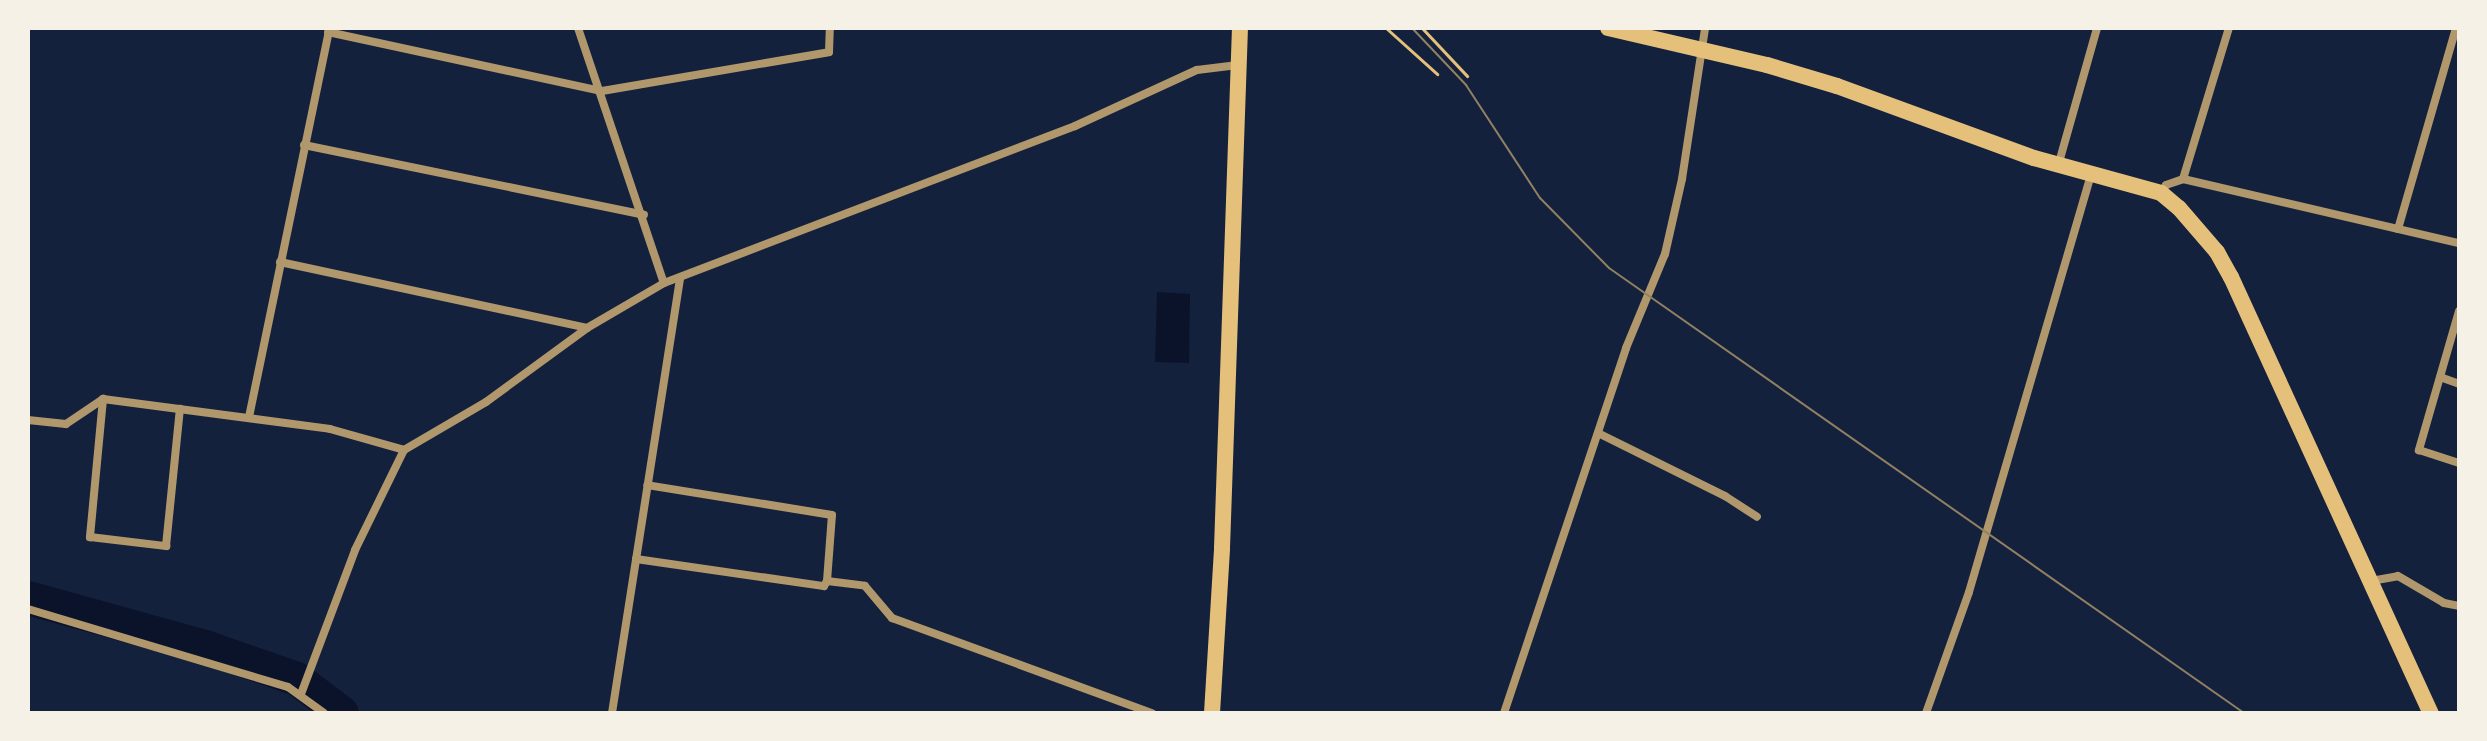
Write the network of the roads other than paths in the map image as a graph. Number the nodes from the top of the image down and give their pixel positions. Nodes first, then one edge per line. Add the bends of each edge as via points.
1 (578, 28) edge
2 (830, 28) edge
3 (1240, 28) edge
4 (1608, 28) edge
5 (1705, 28) edge
6 (2097, 28) edge
7 (2229, 28) edge
8 (2456, 28) edge
9 (329, 30) edge
10 (1701, 50) junction
11 (1238, 65) junction
12 (602, 91) junction
13 (304, 145) junction
14 (2057, 166) junction
15 (2091, 175) junction
16 (2183, 179) junction
17 (2161, 193) junction
18 (644, 215) junction
19 (2398, 229) junction
20 (2459, 243) edge
21 (280, 262) junction
22 (680, 278) junction
23 (664, 283) junction
24 (2459, 311) edge
25 (587, 328) junction
26 (2440, 377) junction
27 (2459, 384) edge
28 (103, 399) junction
29 (180, 409) junction
30 (249, 417) junction
31 (28, 420) edge
32 (1598, 433) junction
33 (404, 450) junction
34 (2459, 463) edge
35 (647, 485) junction
36 (1757, 517) dead end
37 (636, 559) junction
38 (827, 581) junction
39 (2370, 582) junction
40 (2459, 606) edge
41 (28, 609) edge
42 (301, 694) junction
43 (324, 713) edge
44 (612, 713) edge
45 (1152, 713) edge
46 (1212, 713) edge
47 (1504, 713) edge
48 (1926, 713) edge
49 (2431, 713) edge

1 - 12 street
2 - 12 street via 829,52
3 - 11 main road
4 - 10 main road
5 - 10 street
6 - 14 street
7 - 16 street
8 - 19 street
9 - 12 street
9 - 13 street
10 - 14 main road via 1837,86
10 - 32 street via 1665,254
11 - 22 street via 1197,70 1075,126
11 - 46 main road
12 - 18 street
13 - 18 street
13 - 21 street
14 - 15 main road
15 - 17 main road
15 - 48 street via 1973,578
16 - 17 street via 2166,185
16 - 19 street
17 - 39 main road via 2217,252
18 - 23 street
19 - 20 street
21 - 25 street
21 - 30 street
22 - 23 street
22 - 35 street
23 - 25 street
24 - 26 street
25 - 33 street via 486,402
26 - 27 street
26 - 34 street via 2419,450
28 - 29 street
28 - 29 street via 90,537 166,546
28 - 31 street via 66,424
29 - 30 street
30 - 33 street via 330,429
32 - 36 street
32 - 47 street
33 - 42 street via 355,550
35 - 37 street
35 - 38 street via 832,515
37 - 38 street via 824,586
37 - 44 street
38 - 45 street via 865,586 892,618
39 - 40 street via 2398,576
39 - 49 main road
41 - 42 street
42 - 43 street

